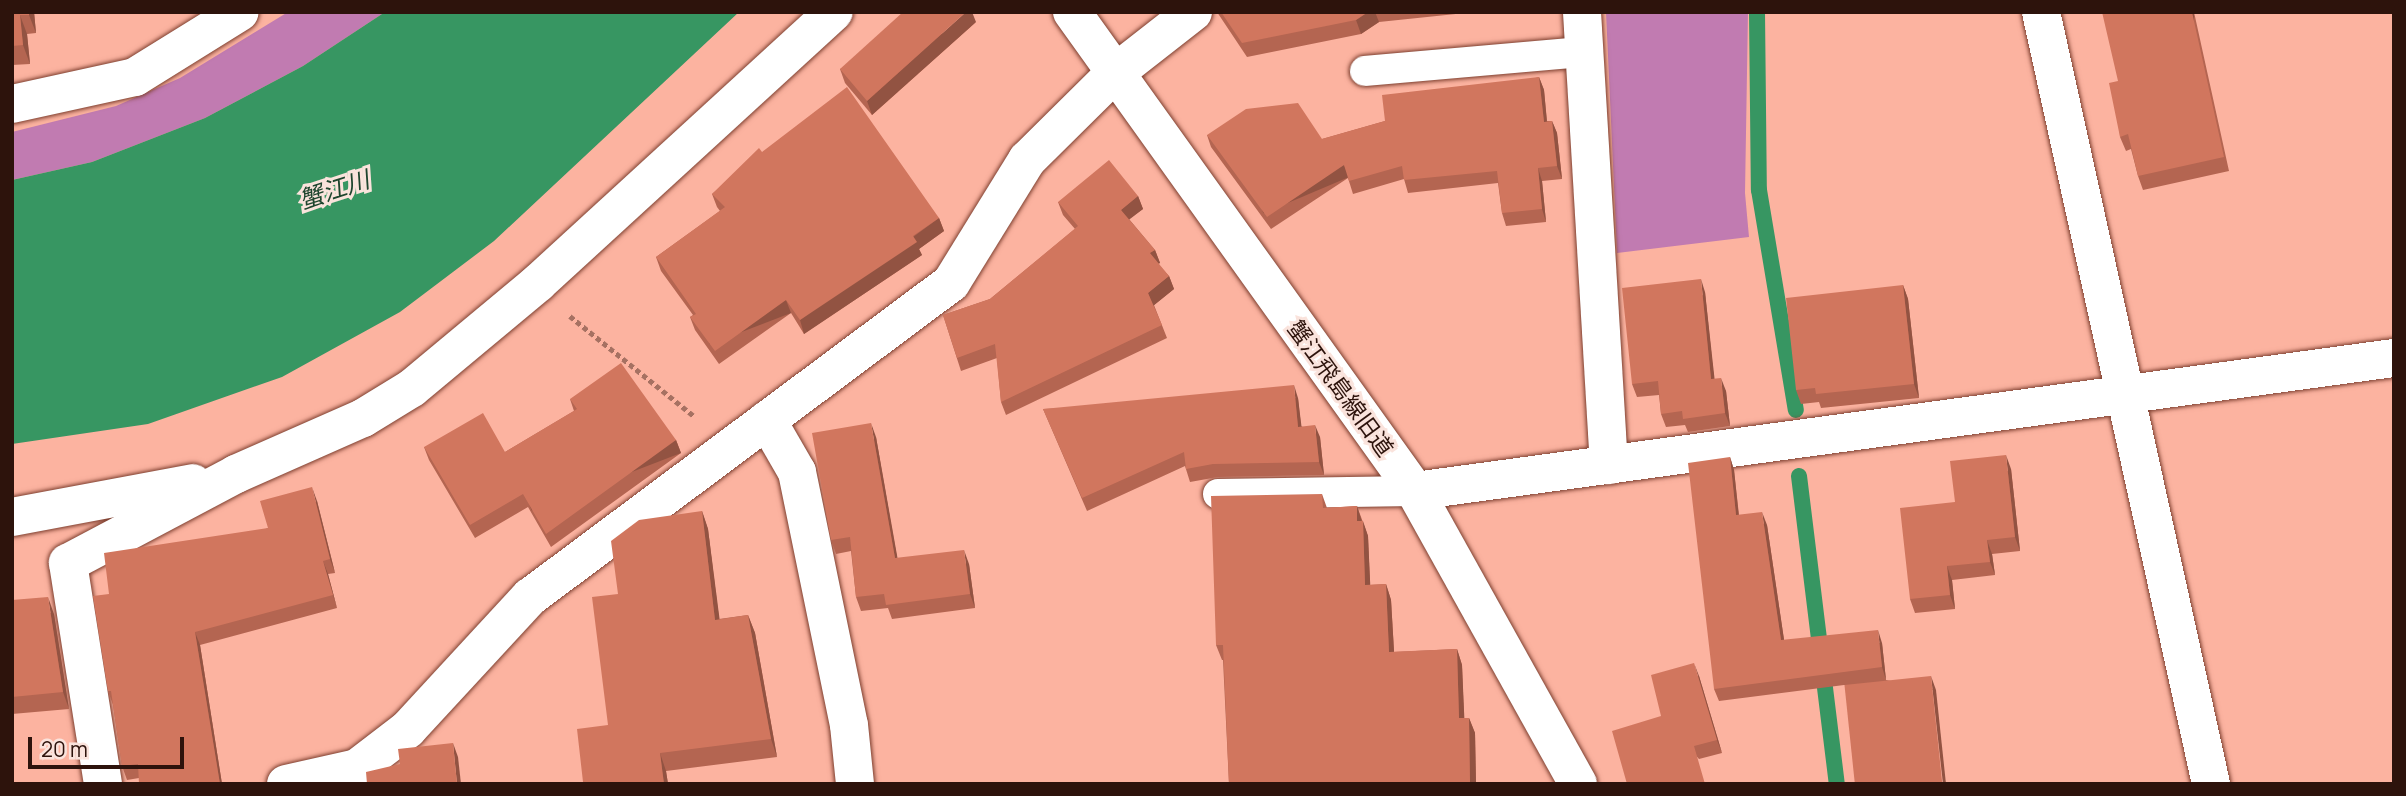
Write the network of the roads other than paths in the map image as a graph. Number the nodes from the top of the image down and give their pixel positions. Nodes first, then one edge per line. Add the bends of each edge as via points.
1 (240, 12) edge
2 (834, 12) edge
3 (1072, 12) edge
4 (1193, 12) edge
5 (1581, 12) edge
6 (2041, 12) edge
7 (1584, 52) junction
8 (1365, 71) dead end
9 (1115, 73) junction
10 (12, 104) edge
11 (2394, 358) edge
12 (2123, 395) junction
13 (767, 420) junction
14 (1609, 465) junction
15 (236, 474) junction
16 (1415, 491) junction
17 (1218, 494) edge
18 (12, 517) edge
19 (103, 784) edge
20 (286, 784) edge
21 (855, 784) edge
22 (1578, 784) edge
23 (2211, 784) edge

1 - 10 street via 135,77
2 - 15 street via 538,283 412,388 363,418
3 - 9 street, 蟹江飛島線旧道
4 - 9 street
5 - 7 street
6 - 12 street
7 - 8 lane
7 - 14 street
9 - 13 street via 1027,160 951,283
9 - 16 street, 蟹江飛島線旧道
11 - 12 street
12 - 14 street
12 - 23 street
13 - 20 street via 530,597 408,729 357,768
13 - 21 street via 797,472 849,725
14 - 16 street
15 - 18 street
15 - 19 street via 68,563
16 - 17 lane
16 - 22 street, 蟹江飛島線旧道

